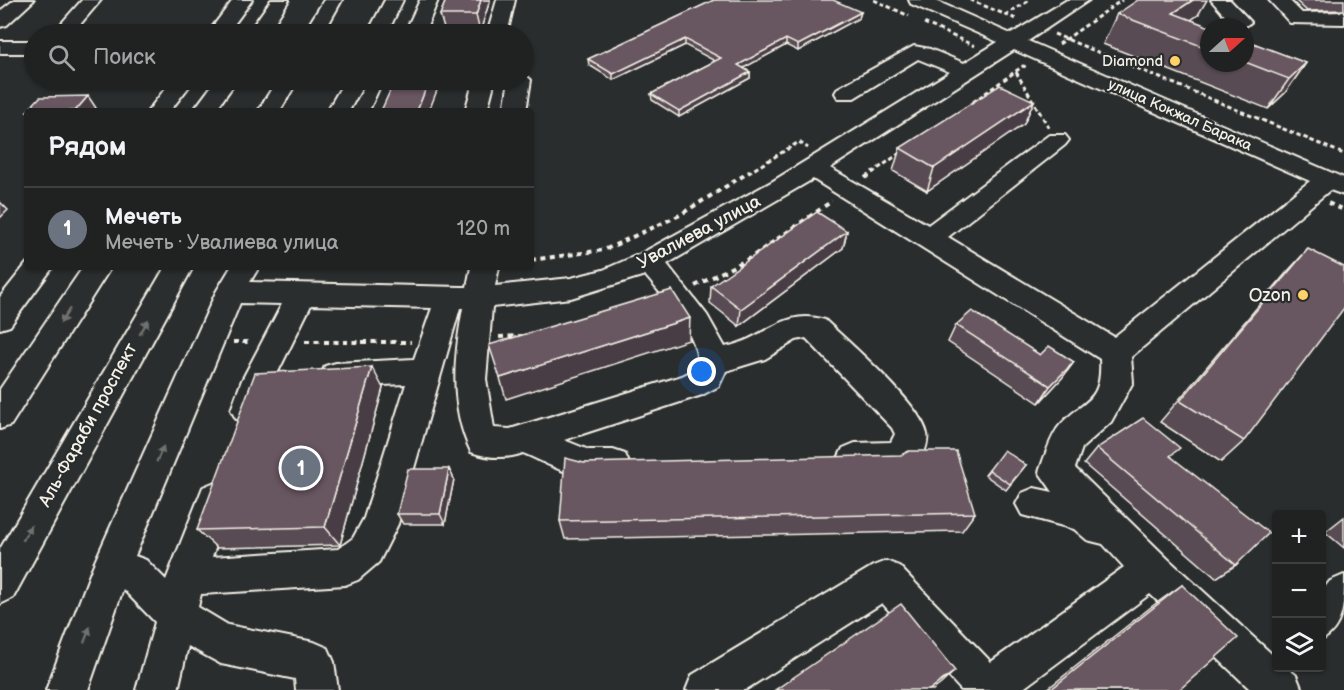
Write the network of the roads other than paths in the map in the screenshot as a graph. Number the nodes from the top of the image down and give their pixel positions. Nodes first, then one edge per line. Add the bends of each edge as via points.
1 (25, 0) edge
2 (92, 0) edge
3 (243, 0) edge
4 (280, 0) edge
5 (333, 0) edge
6 (394, 0) edge
7 (429, 0) edge
8 (506, 0) edge
9 (918, 0) edge
10 (1080, 0) edge
11 (1220, 0) edge
12 (1278, 0) edge
13 (1237, 18) edge
14 (1344, 18) edge
15 (0, 21) edge
16 (71, 24) edge
17 (225, 24) edge
18 (264, 24) edge
19 (319, 24) edge
20 (382, 24) edge
21 (418, 24) edge
22 (500, 24) edge
23 (1013, 42) junction
24 (0, 47) edge
25 (24, 47) edge
26 (964, 71) junction
27 (175, 90) edge
28 (219, 90) edge
29 (281, 90) edge
30 (350, 90) edge
31 (391, 90) edge
32 (481, 90) edge
33 (518, 90) edge
34 (846, 93) dead end
35 (161, 108) edge
36 (206, 108) edge
37 (271, 108) edge
38 (340, 108) edge
39 (383, 108) edge
40 (477, 108) edge
41 (515, 108) edge
42 (1057, 140) road end
43 (820, 165) junction
44 (1335, 183) edge
45 (929, 237) junction
46 (650, 262) junction
47 (36, 270) edge
48 (95, 270) edge
49 (177, 270) edge
50 (483, 270) edge
51 (238, 279) edge
52 (301, 296) junction
53 (464, 298) junction
54 (5, 305) edge
55 (1115, 353) junction
56 (714, 360) junction
57 (426, 371) junction
58 (258, 380) junction
59 (0, 415) edge
60 (238, 435) edge
61 (525, 439) junction
62 (822, 459) edge
63 (646, 464) edge
64 (226, 468) edge
65 (1034, 504) dead end
66 (112, 566) junction
67 (1153, 568) junction
68 (186, 577) junction
69 (0, 585) edge
70 (1344, 594) edge
71 (176, 616) junction
72 (1324, 618) edge
73 (1273, 682) edge
74 (988, 689) edge
75 (67, 690) edge
76 (158, 690) edge
77 (317, 690) edge
78 (707, 690) edge

1 - 15 street
2 - 16 street
3 - 17 street
4 - 18 street
5 - 19 street
6 - 20 street
7 - 21 street
8 - 22 street
9 - 23 street, улица Кокжал Барака
10 - 23 street, Увалиева улица
11 - 13 street
12 - 14 street via 1297,18
23 - 26 street, Увалиева улица
23 - 44 street, улица Кокжал Барака
24 - 25 street
26 - 34 street via 914,52
26 - 43 street, Увалиева улица
27 - 35 street
28 - 36 street
29 - 37 street
30 - 38 street
31 - 39 street
32 - 40 street
33 - 41 street
42 - 45 street
43 - 45 street
43 - 46 street, Увалиева улица
44 - 55 street
45 - 55 street
46 - 53 street, Увалиева улица via 593,283 537,294
46 - 56 street via 675,293 710,347
47 - 54 street
48 -> 59 street
69 -> 49 street, Аль-Фараби проспект
50 - 53 street
51 - 52 street, Увалиева улица
66 -> 51 street
52 - 53 street, Увалиева улица
52 - 58 street
53 - 57 street
53 - 61 street via 471,340 474,425 483,442
55 - 67 street via 1117,382 1100,412 1069,439 1056,472
56 - 61 street via 708,377 691,386
56 - 62 street via 735,358 803,324 824,334 904,419 911,434 909,450 892,457
57 - 58 street
57 - 68 street via 380,524 366,550 345,567
58 - 60 street
61 - 63 street via 588,465
64 - 68 street
65 - 67 street via 1083,515
66 - 71 street via 133,573
75 -> 66 street
67 - 73 street
67 - 74 street
68 - 71 street
70 - 72 street
71 - 76 street
71 - 77 street via 221,644 314,662
74 - 78 street via 886,579

